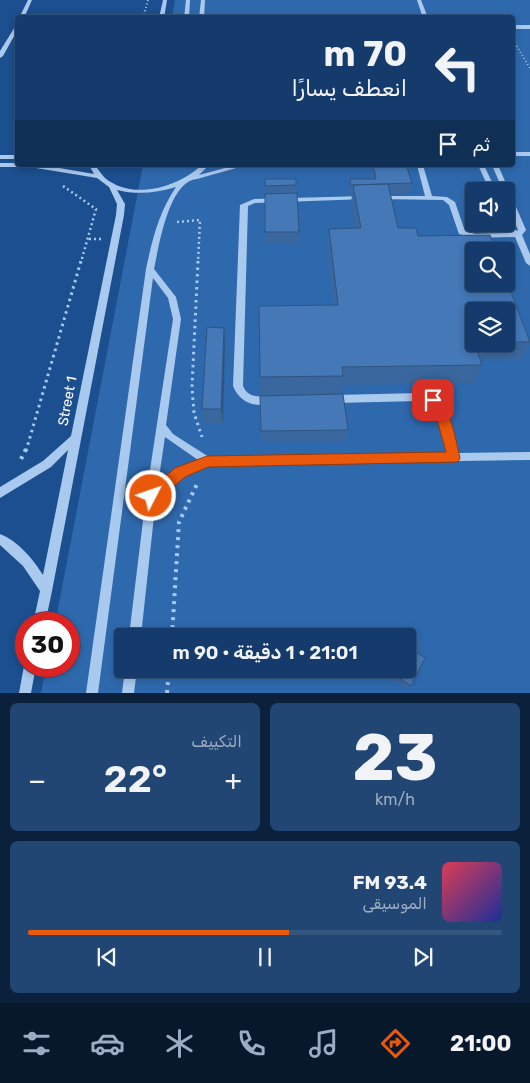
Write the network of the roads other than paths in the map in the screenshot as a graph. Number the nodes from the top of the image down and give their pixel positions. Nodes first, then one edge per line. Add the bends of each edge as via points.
1 (30, 0) edge
2 (165, 0) edge
3 (188, 0) edge
4 (203, 0) edge
5 (419, 0) edge
6 (22, 15) edge
7 (162, 15) edge
8 (186, 15) edge
9 (201, 15) edge
10 (425, 15) edge
11 (515, 27) edge
12 (530, 27) edge
13 (15, 29) edge
14 (0, 56) edge
15 (515, 154) edge
16 (530, 154) edge
17 (0, 157) edge
18 (15, 157) edge
19 (0, 165) edge
20 (15, 165) edge
21 (42, 167) edge
22 (93, 167) edge
23 (204, 167) edge
24 (237, 167) edge
25 (421, 167) edge
26 (483, 167) edge
27 (496, 167) edge
28 (96, 176) junction
29 (192, 179) junction
30 (489, 182) edge
31 (502, 182) edge
32 (181, 184) junction
33 (112, 186) junction
34 (429, 197) junction
35 (515, 213) edge
36 (514, 232) edge
37 (518, 235) junction
38 (530, 262) edge
39 (150, 269) junction
40 (325, 399) edge
41 (277, 400) edge
42 (161, 426) junction
43 (74, 439) junction
44 (530, 456) edge
45 (454, 458) junction
46 (207, 461) junction
47 (2, 492) edge
48 (151, 496) junction
49 (0, 539) edge
50 (46, 591) junction
51 (42, 612) edge
52 (136, 628) edge
53 (28, 677) edge
54 (130, 678) edge
55 (25, 693) edge
56 (92, 693) edge
57 (128, 693) edge

1 - 6 street
2 - 7 street
3 - 8 street
4 - 9 street
5 - 10 street
11 - 12 street
13 - 14 street
15 - 16 street
17 - 18 street
19 - 20 street
21 - 28 street
22 - 28 street
23 - 29 street
24 - 29 street
25 - 34 street
26 - 30 street
27 - 31 street
28 - 33 street
29 - 32 street
32 - 33 street via 158,190 134,191
32 - 39 street via 159,222
33 - 43 street, Street 1 via 121,204 120,215
34 - 37 street via 449,200 459,228 468,235
34 - 41 street via 254,201 244,205 238,386 250,400
35 - 37 street via 522,230
36 - 37 street
37 - 38 street
39 - 42 street via 172,296 177,319
39 - 56 street
40 - 45 street via 421,397 433,400 440,407
42 - 46 street via 170,437
42 - 48 street
43 - 47 street via 47,464
43 - 50 street, Street 1
44 - 45 street
45 - 46 street
46 - 48 street via 180,472
48 - 52 street
49 - 50 street via 33,568
50 - 51 street, Street 1
53 - 55 street
54 - 57 street

